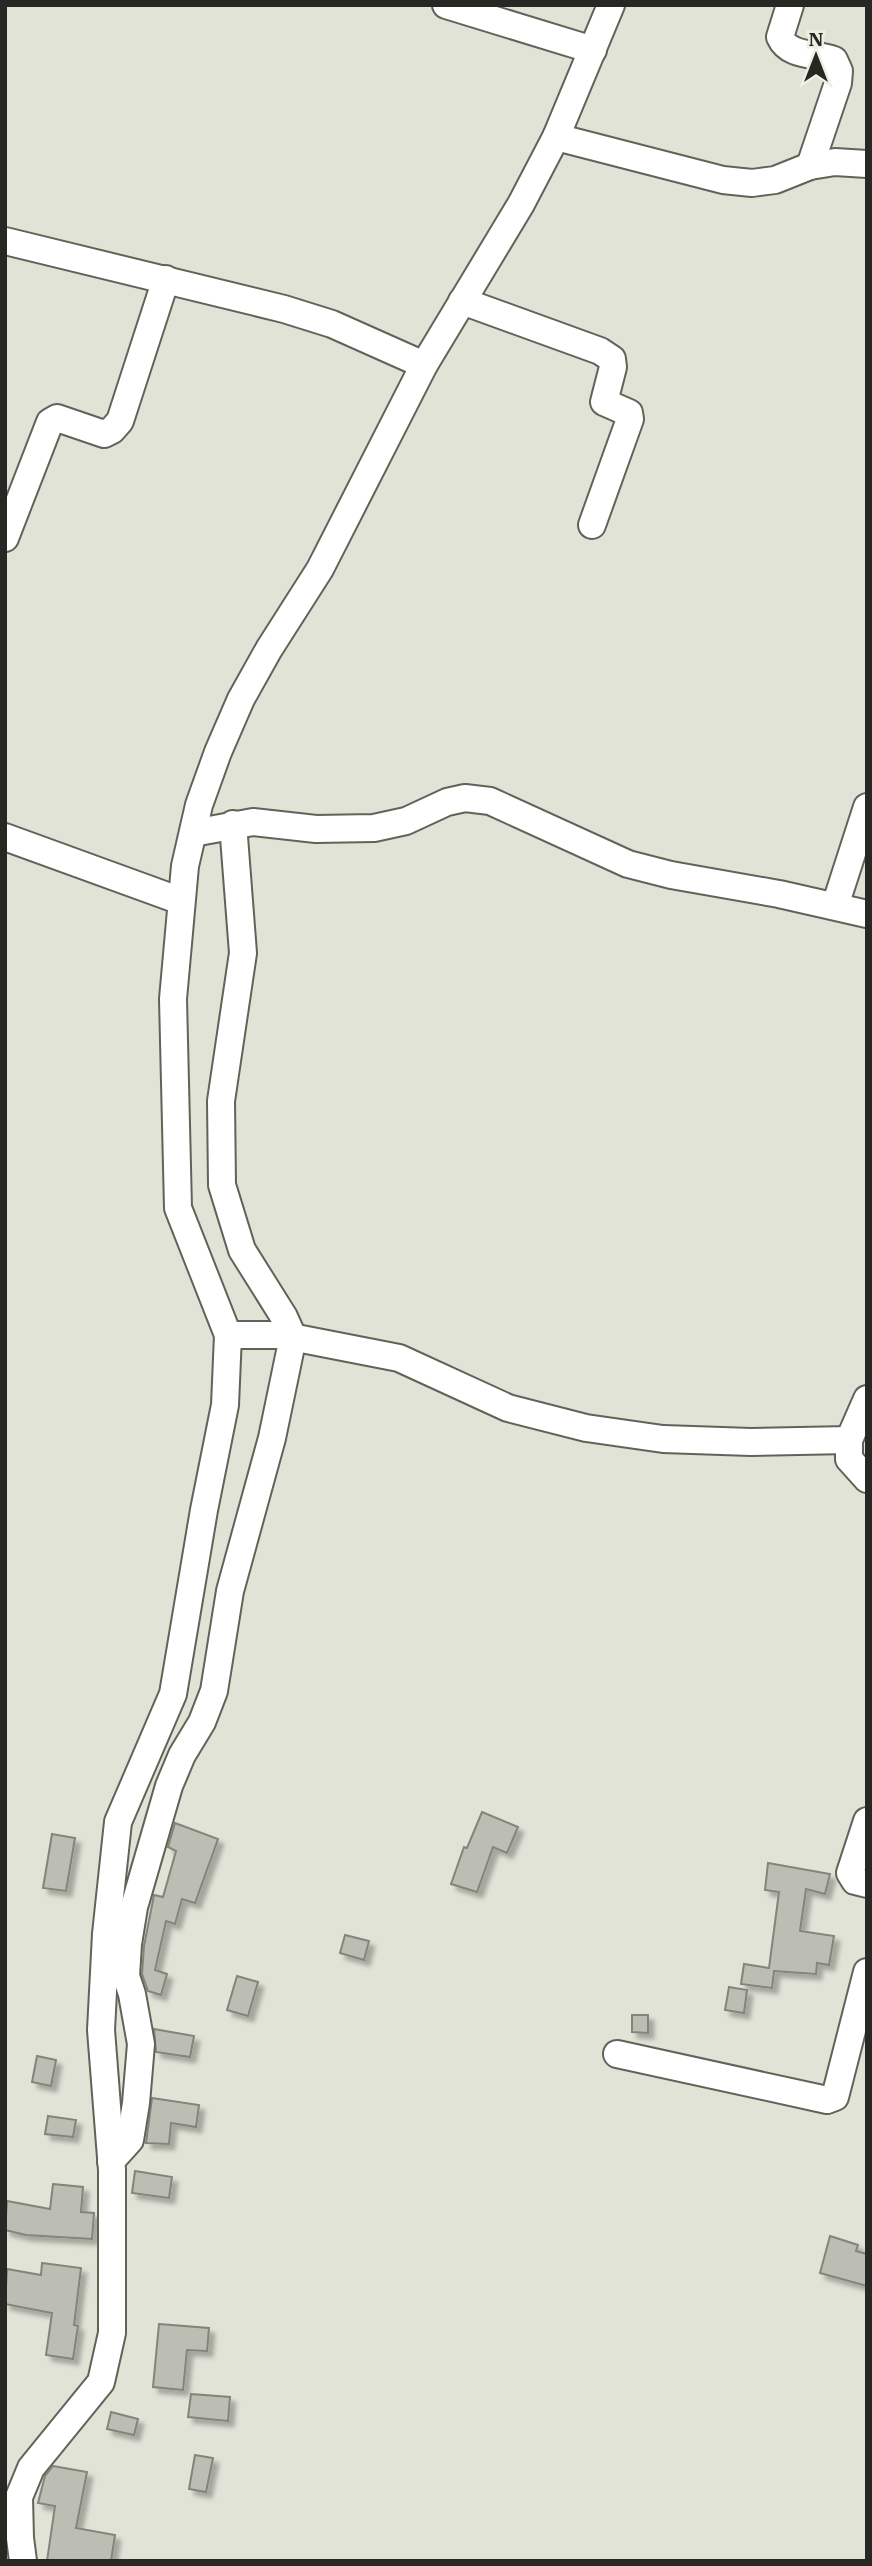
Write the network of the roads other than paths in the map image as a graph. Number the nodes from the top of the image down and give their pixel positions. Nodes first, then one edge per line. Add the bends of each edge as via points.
1 (446, 5) edge
2 (611, 5) edge
3 (790, 5) edge
4 (575, 44) junction
5 (556, 137) junction
6 (867, 164) edge
7 (810, 166) junction
8 (5, 241) edge
9 (166, 279) junction
10 (462, 301) junction
11 (424, 365) junction
12 (592, 525) dead end
13 (5, 538) edge
14 (867, 807) edge
15 (233, 824) junction
16 (193, 833) junction
17 (5, 837) edge
18 (181, 901) junction
19 (835, 906) junction
20 (867, 914) edge
21 (228, 1335) junction
22 (293, 1337) junction
23 (867, 1399) edge
24 (849, 1440) junction
25 (867, 1479) edge
26 (867, 1821) edge
27 (867, 1884) edge
28 (867, 1972) edge
29 (617, 2054) dead end
30 (111, 2161) junction
31 (23, 2561) edge

1 - 4 street
2 - 4 street
3 - 7 street via 780,37 784,47 834,60 839,71
4 - 5 street
5 - 7 street via 723,180 775,180
5 - 10 street
6 - 7 street
8 - 9 street
9 - 11 street via 332,324
9 - 13 street via 120,421 104,434 57,418 50,422
10 - 11 street
10 - 12 street via 612,359 604,402 623,409 630,419
11 - 16 street via 320,569 241,699 199,805
14 - 19 street
15 - 16 street
15 - 19 street via 374,828 465,798 490,802 628,864
15 - 22 street via 243,953 221,1101 222,1185 242,1250
16 - 18 street
17 - 18 street
18 - 21 street via 173,999 178,1208
19 - 20 street
21 - 22 street
21 - 30 street via 225,1405 173,1694 118,1822 101,2030
22 - 24 street via 399,1358 509,1408 586,1428 663,1439
22 - 30 street via 272,1438 230,1591 214,1691 169,1786 134,1907 126,1976 141,2044 136,2103 130,2140
23 - 24 street
24 - 25 street via 849,1459
26 - 27 street via 850,1873 855,1881
28 - 29 street via 835,2097 827,2100
30 - 31 street via 112,2333 101,2382 31,2468 19,2497

